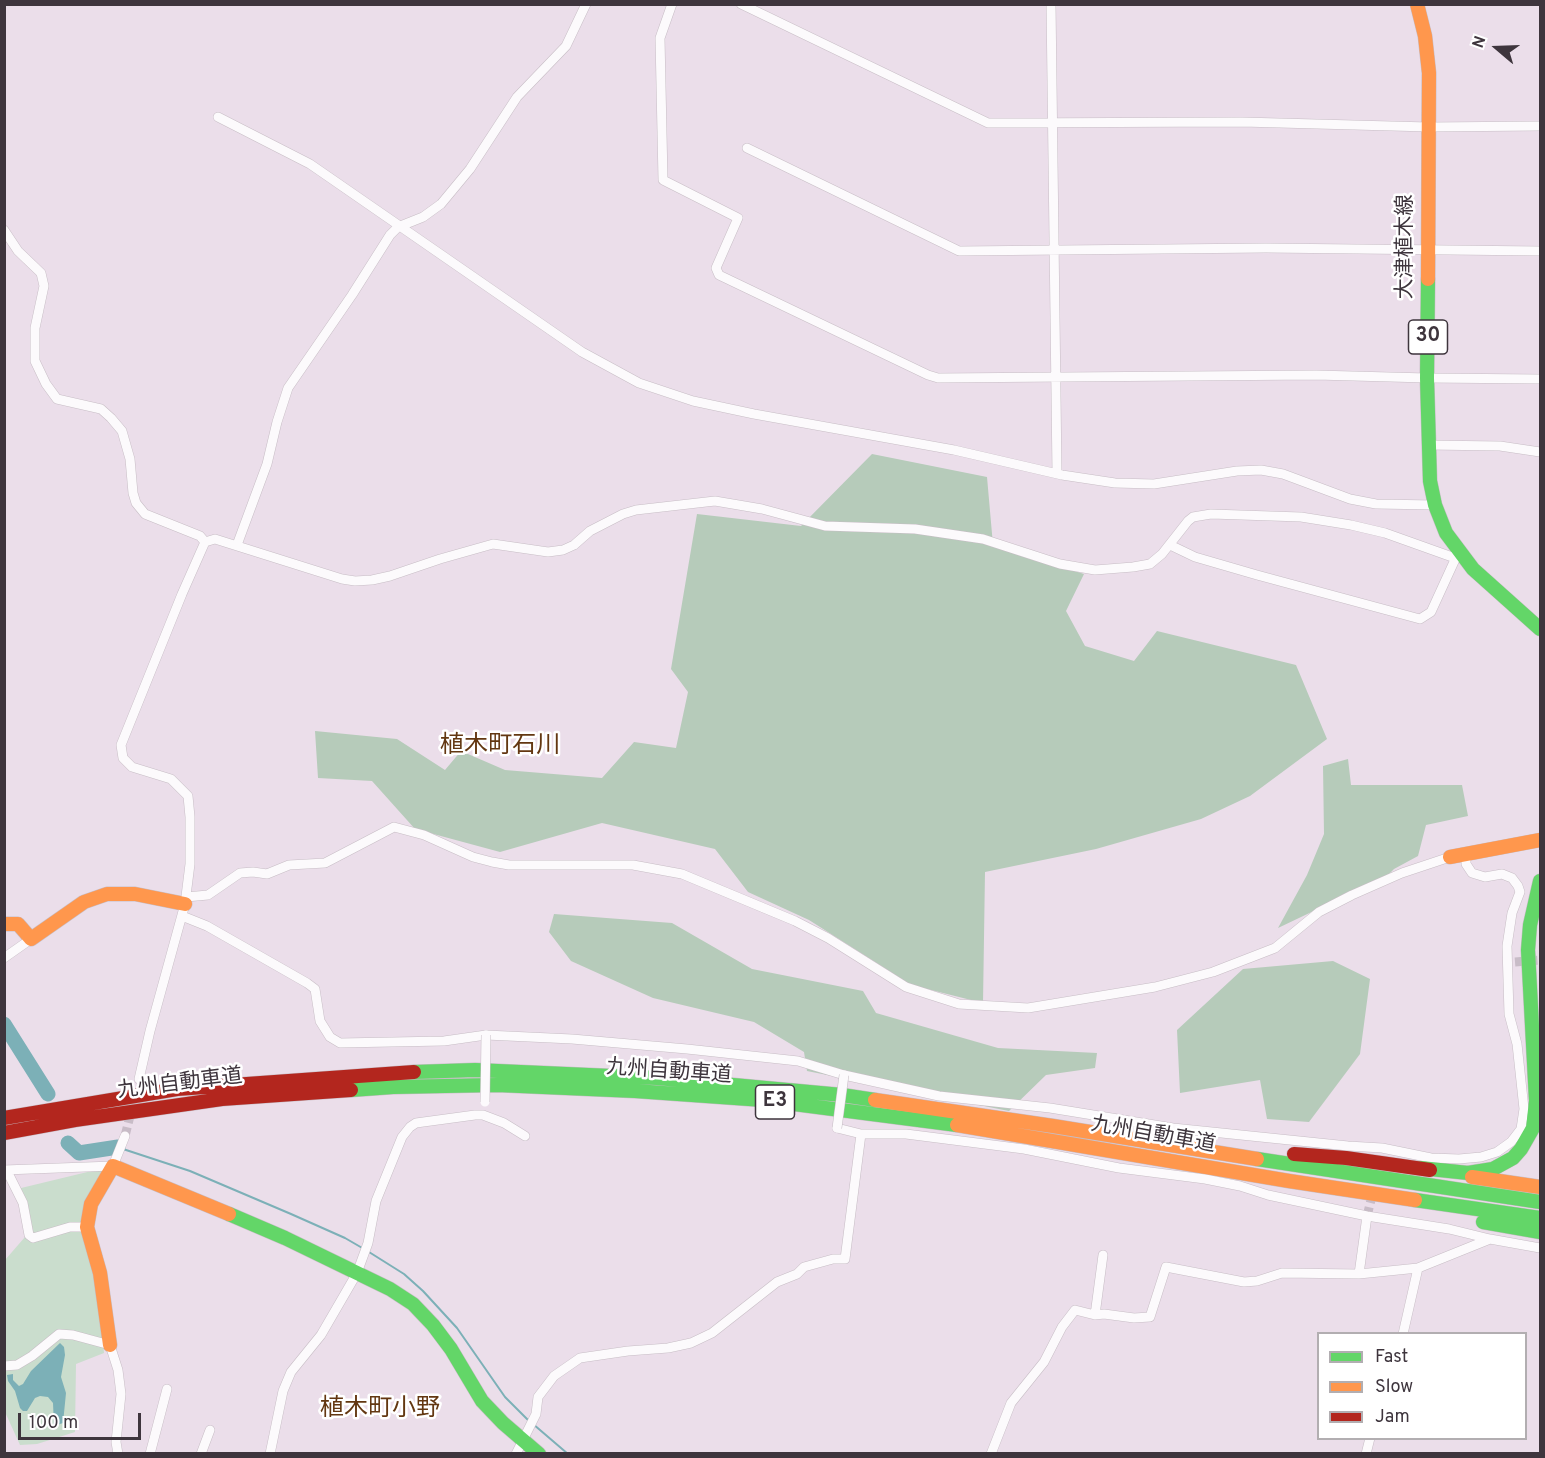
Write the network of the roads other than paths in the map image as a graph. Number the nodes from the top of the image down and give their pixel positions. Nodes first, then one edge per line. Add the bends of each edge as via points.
1 (586, 4) edge
2 (672, 4) edge
3 (741, 4) edge
4 (1051, 4) edge
5 (1417, 4) edge
6 (218, 117) dead end
7 (1051, 121) junction
8 (1540, 126) edge
9 (1429, 127) junction
10 (747, 148) dead end
11 (398, 227) junction
12 (4, 230) edge
13 (1054, 250) junction
14 (1428, 250) junction
15 (1540, 251) edge
16 (1056, 377) junction
17 (1427, 378) junction
18 (1540, 379) edge
19 (1428, 445) junction
20 (1540, 453) edge
21 (1057, 473) junction
22 (1435, 505) junction
23 (206, 542) junction
24 (1170, 544) junction
25 (237, 545) junction
26 (1457, 555) junction
27 (1540, 629) edge
28 (1540, 840) edge
29 (1466, 854) junction
30 (1450, 857) joint
31 (1540, 881) edge
32 (184, 906) junction
33 (4, 924) edge
34 (31, 939) junction
35 (4, 958) edge
36 (486, 1035) junction
37 (844, 1075) junction
38 (139, 1079) dead end
39 (483, 1115) junction
40 (4, 1118) edge
41 (4, 1133) edge
42 (861, 1134) junction
43 (125, 1136) tunnel mouth
44 (525, 1136) dead end
45 (1196, 1148) junction
46 (115, 1162) junction
47 (1421, 1168) junction
48 (4, 1171) edge
49 (1289, 1181) junction
50 (1540, 1187) edge
51 (1540, 1203) edge
52 (1367, 1216) junction
53 (1540, 1218) edge
54 (87, 1227) junction
55 (1540, 1232) edge
56 (1490, 1239) junction
57 (1540, 1248) edge
58 (1103, 1256) dead end
59 (359, 1268) junction
60 (1418, 1268) junction
61 (1359, 1274) junction
62 (1095, 1315) junction
63 (1402, 1332) edge
64 (110, 1345) junction
65 (4, 1366) edge
66 (167, 1389) dead end
67 (210, 1430) dead end
68 (525, 1436) junction
69 (118, 1454) edge
70 (150, 1454) edge
71 (201, 1454) edge
72 (270, 1454) edge
73 (516, 1454) edge
74 (539, 1454) edge
75 (991, 1454) edge

1 - 11 street via 566,46 517,97 470,169 441,204
2 - 16 street via 660,38 663,180 738,219 716,268 719,275 928,375
3 - 7 street via 988,123
4 - 7 street
5 - 9 main road, 大津植木線 / 30 via 1429,73
6 - 11 street via 310,164
7 - 9 street
7 - 13 street
8 - 9 street
9 - 14 main road, 大津植木線 / 30
10 - 13 street via 959,250
11 - 21 street via 582,352 639,383 693,401
11 - 25 street via 288,388 267,464
12 - 23 street via 18,251 41,273 44,286 35,328 35,361 45,384 57,399 101,409 122,431 133,493 145,514
13 - 14 street
13 - 16 street
14 - 15 street
14 - 17 main road, 大津植木線 / 30
16 - 17 street
16 - 21 street
17 - 18 street
17 - 19 main road, 大津植木線 / 30
19 - 20 street via 1500,446
19 - 22 main road, 大津植木線 / 30
21 - 22 street via 1115,483 1154,484 1261,470 1284,474 1350,499 1376,504
22 - 26 main road, 大津植木線 / 30
23 - 25 street via 215,539
23 - 32 street via 121,745 123,758 132,767 171,779 188,796 190,864
24 - 25 street via 1150,564 1086,569 983,539 915,529 825,526 715,501 623,514 563,550 548,552 494,544 372,580 342,579
24 - 26 street via 1193,518 1246,514 1301,517 1368,528
24 - 26 street via 1195,557 1420,619 1431,612
26 - 27 main road, 大津植木線 / 30
28 - 29 main road
29 - 30 main road
29 - 37 street via 1466,864 1472,873 1485,877 1502,874 1512,878 1520,892 1507,946 1512,962 1509,1014 1517,1044 1524,1109 1521,1129 1497,1152 1481,1157 1431,1158 1382,1148 1173,1128 939,1095
30 - 32 street via 1352,895 1319,912 1275,948 1214,972 1155,987 1028,1008 959,1004 906,987 795,921 682,874 633,865 500,864 394,827 325,863 289,865 267,874 240,873
31 - 47 main road via 1528,950 1536,1101 1533,1128 1513,1158 1493,1169 1468,1173
32 - 34 main road via 135,894 107,894 84,902
32 - 36 street via 207,926 315,989 320,1021 330,1037 340,1042 444,1041
32 - 38 street
33 - 34 main road via 18,924
34 - 35 street
36 - 37 street via 572,1039 798,1061
36 - 39 street, bridge
37 - 42 street, bridge via 837,1128
39 - 44 street
39 - 59 street via 431,1120 410,1127 402,1137 376,1201
40 - 45 main road, 九州自動車道 / E3 via 177,1089 369,1074 509,1071 811,1091
41 - 49 main road, 九州自動車道 / E3 via 222,1099 393,1087 497,1085 635,1090 808,1105 986,1129
42 - 52 street via 906,1134 1071,1157 1119,1168 1205,1179
42 - 68 street via 845,1259 804,1267 777,1282 712,1333 691,1343 580,1358 554,1376 538,1397 536,1414
43 - 46 street
45 - 47 main road via 1346,1158
45 - 51 main road, 九州自動車道 / E3
46 - 48 street
46 - 54 main road via 91,1204
46 - 59 main road
47 - 50 main road
48 - 54 street via 23,1203 29,1235 33,1238 70,1227
49 - 53 main road, 九州自動車道 / E3
49 - 55 main road
52 - 56 street
52 - 61 street
54 - 64 main road via 100,1273
56 - 57 street
56 - 60 street
58 - 62 street
59 - 68 main road via 413,1304 434,1325 482,1401 503,1423
59 - 72 street via 321,1335 291,1371
60 - 61 street
60 - 63 street
61 - 62 street via 1282,1273 1244,1282 1166,1267 1150,1317
62 - 75 street via 1075,1310 1062,1327 1044,1362 1011,1403
64 - 65 street via 59,1334 18,1365
64 - 69 street via 121,1394
66 - 70 street
67 - 71 street
68 - 73 street
68 - 74 main road

